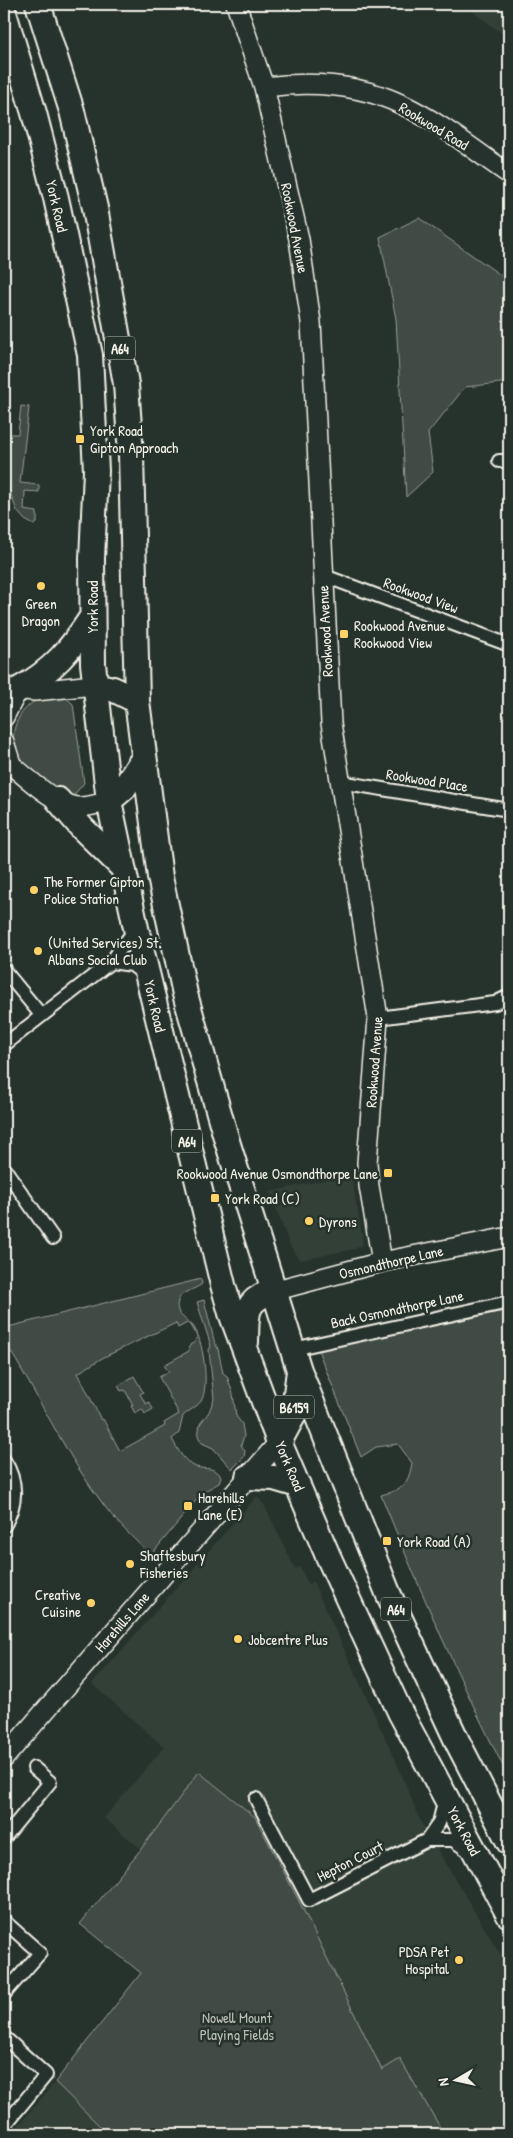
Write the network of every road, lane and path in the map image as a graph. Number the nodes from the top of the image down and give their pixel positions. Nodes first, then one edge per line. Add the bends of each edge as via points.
1 (38, 4) edge
2 (236, 4) edge
3 (4, 13) edge
4 (264, 87) junction
5 (509, 174) edge
6 (322, 575) junction
7 (92, 617) junction
8 (509, 645) edge
9 (94, 685) junction
10 (11, 689) edge
11 (137, 701) junction
12 (4, 717) edge
13 (4, 742) edge
14 (143, 759) junction
15 (7, 762) edge
16 (340, 782) junction
17 (58, 800) junction
18 (109, 800) junction
19 (509, 810) edge
20 (123, 868) junction
21 (136, 928) junction
22 (111, 962) junction
23 (4, 970) edge
24 (148, 978) junction
25 (509, 996) edge
26 (41, 1015) junction
27 (378, 1018) junction
28 (4, 1045) edge
29 (4, 1168) edge
30 (509, 1236) edge
31 (53, 1238) dead end
32 (382, 1262) junction
33 (273, 1291) junction
34 (509, 1302) edge
35 (246, 1352) junction
36 (296, 1359) junction
37 (279, 1442) junction
38 (4, 1460) edge
39 (248, 1477) junction
40 (298, 1485) junction
41 (4, 1526) edge
42 (4, 1758) edge
43 (34, 1768) dead end
44 (445, 1798) junction
45 (256, 1799) dead end
46 (4, 1838) edge
47 (427, 1840) junction
48 (509, 1842) edge
49 (478, 1858) junction
50 (509, 1915) edge
51 (4, 1921) edge
52 (4, 1994) edge
53 (4, 2036) edge
54 (4, 2126) edge

1 - 11 highway, A64 via 84,160 126,384 131,455
2 - 4 street, Rookwood Avenue
3 - 7 highway, York Road / A64 via 56,198 90,355 96,472
4 - 5 street, Rookwood Road via 326,84 402,104
4 - 6 street, Rookwood Avenue via 299,239 311,322
6 - 8 street, Rookwood View
6 - 16 street, Rookwood Avenue via 331,723
7 - 9 highway, York Road / A64
7 - 10 highway via 58,662 38,679
9 - 10 street via 35,691
9 - 11 highway via 112,689
9 - 18 highway, York Road / A64
10 - 12 street
11 - 14 highway, A64
13 - 15 street
14 - 18 highway via 124,788
14 - 33 highway, A64 via 160,877 185,994
15 - 17 street
16 - 19 street, Rookwood Place
16 - 27 street, Rookwood Avenue
17 - 18 street via 79,807
17 - 20 highway
18 - 20 highway, York Road / A64
20 - 21 highway, York Road / A64
21 - 22 street
21 - 24 highway, York Road / A64
22 - 24 street via 132,965
22 - 26 street
23 - 26 street
24 - 35 highway, York Road / A64 via 221,1277
25 - 27 street via 496,1003
26 - 28 street
27 - 32 street, Rookwood Avenue via 367,1162
29 - 31 street
30 - 32 street, Osmondthorpe Lane
32 - 33 street, Osmondthorpe Lane
33 - 35 highway via 258,1296 248,1310
33 - 36 highway, A64
34 - 36 street, Back Osmondthorpe Lane
35 - 37 highway, York Road / A64
36 - 37 highway, B6159 via 293,1416
36 - 48 highway, A64 via 388,1593
37 - 39 street, Harehills Lane / B6159
37 - 40 highway, York Road / A64
38 - 41 street via 15,1486 10,1515
39 - 40 highway via 274,1478
39 - 42 street, Harehills Lane / B6159
40 - 44 highway, York Road / A64 via 400,1712
43 - 46 street via 50,1782
44 - 47 street via 439,1823
44 - 49 highway, York Road / A64
45 - 47 street, Hepton Court via 309,1900
47 - 49 street, Hepton Court via 453,1840
49 - 50 highway, York Road / A64
51 - 52 street via 40,1953
53 - 54 street via 46,2075

